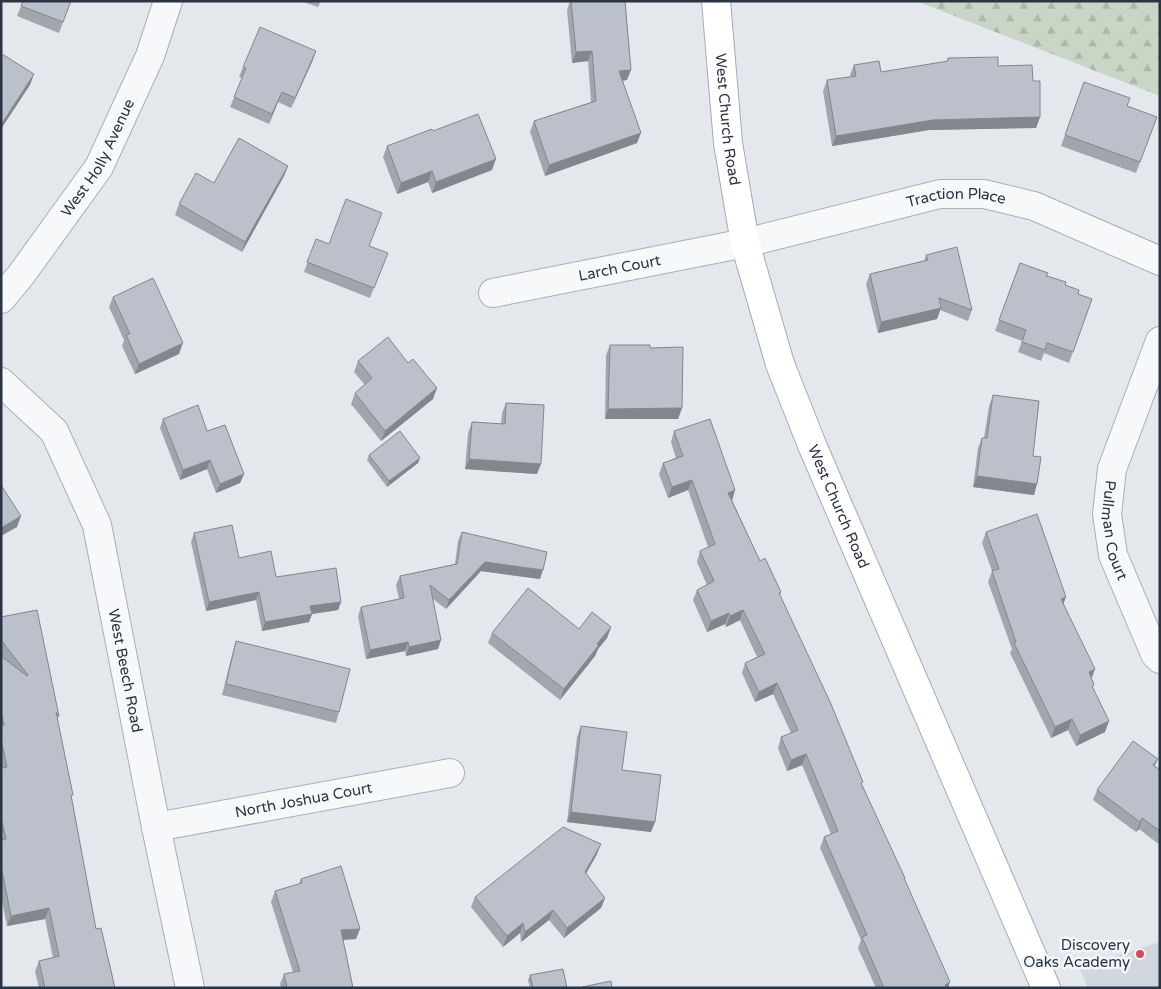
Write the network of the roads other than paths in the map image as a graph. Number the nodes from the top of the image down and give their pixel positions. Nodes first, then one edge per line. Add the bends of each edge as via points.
1 (168, 1) edge
2 (716, 1) edge
3 (745, 243) junction
4 (1160, 261) edge
5 (493, 293) dead end
6 (1, 299) edge
7 (1160, 341) edge
8 (1, 382) edge
9 (1160, 659) edge
10 (450, 773) dead end
11 (156, 827) junction
12 (190, 988) edge
13 (1046, 988) edge

1 - 6 street, West Holly Avenue via 150,56 99,167
2 - 3 main road, West Church Road via 728,143
3 - 4 street, Traction Place via 940,194 984,194 1034,206
3 - 5 street, Larch Court
3 - 13 main road, West Church Road via 780,364 812,445
7 - 9 street, Pullman Court via 1112,470 1107,514 1113,555
8 - 11 street, West Beech Road via 54,431 97,525
10 - 11 street, North Joshua Court
11 - 12 street, West Beech Road

